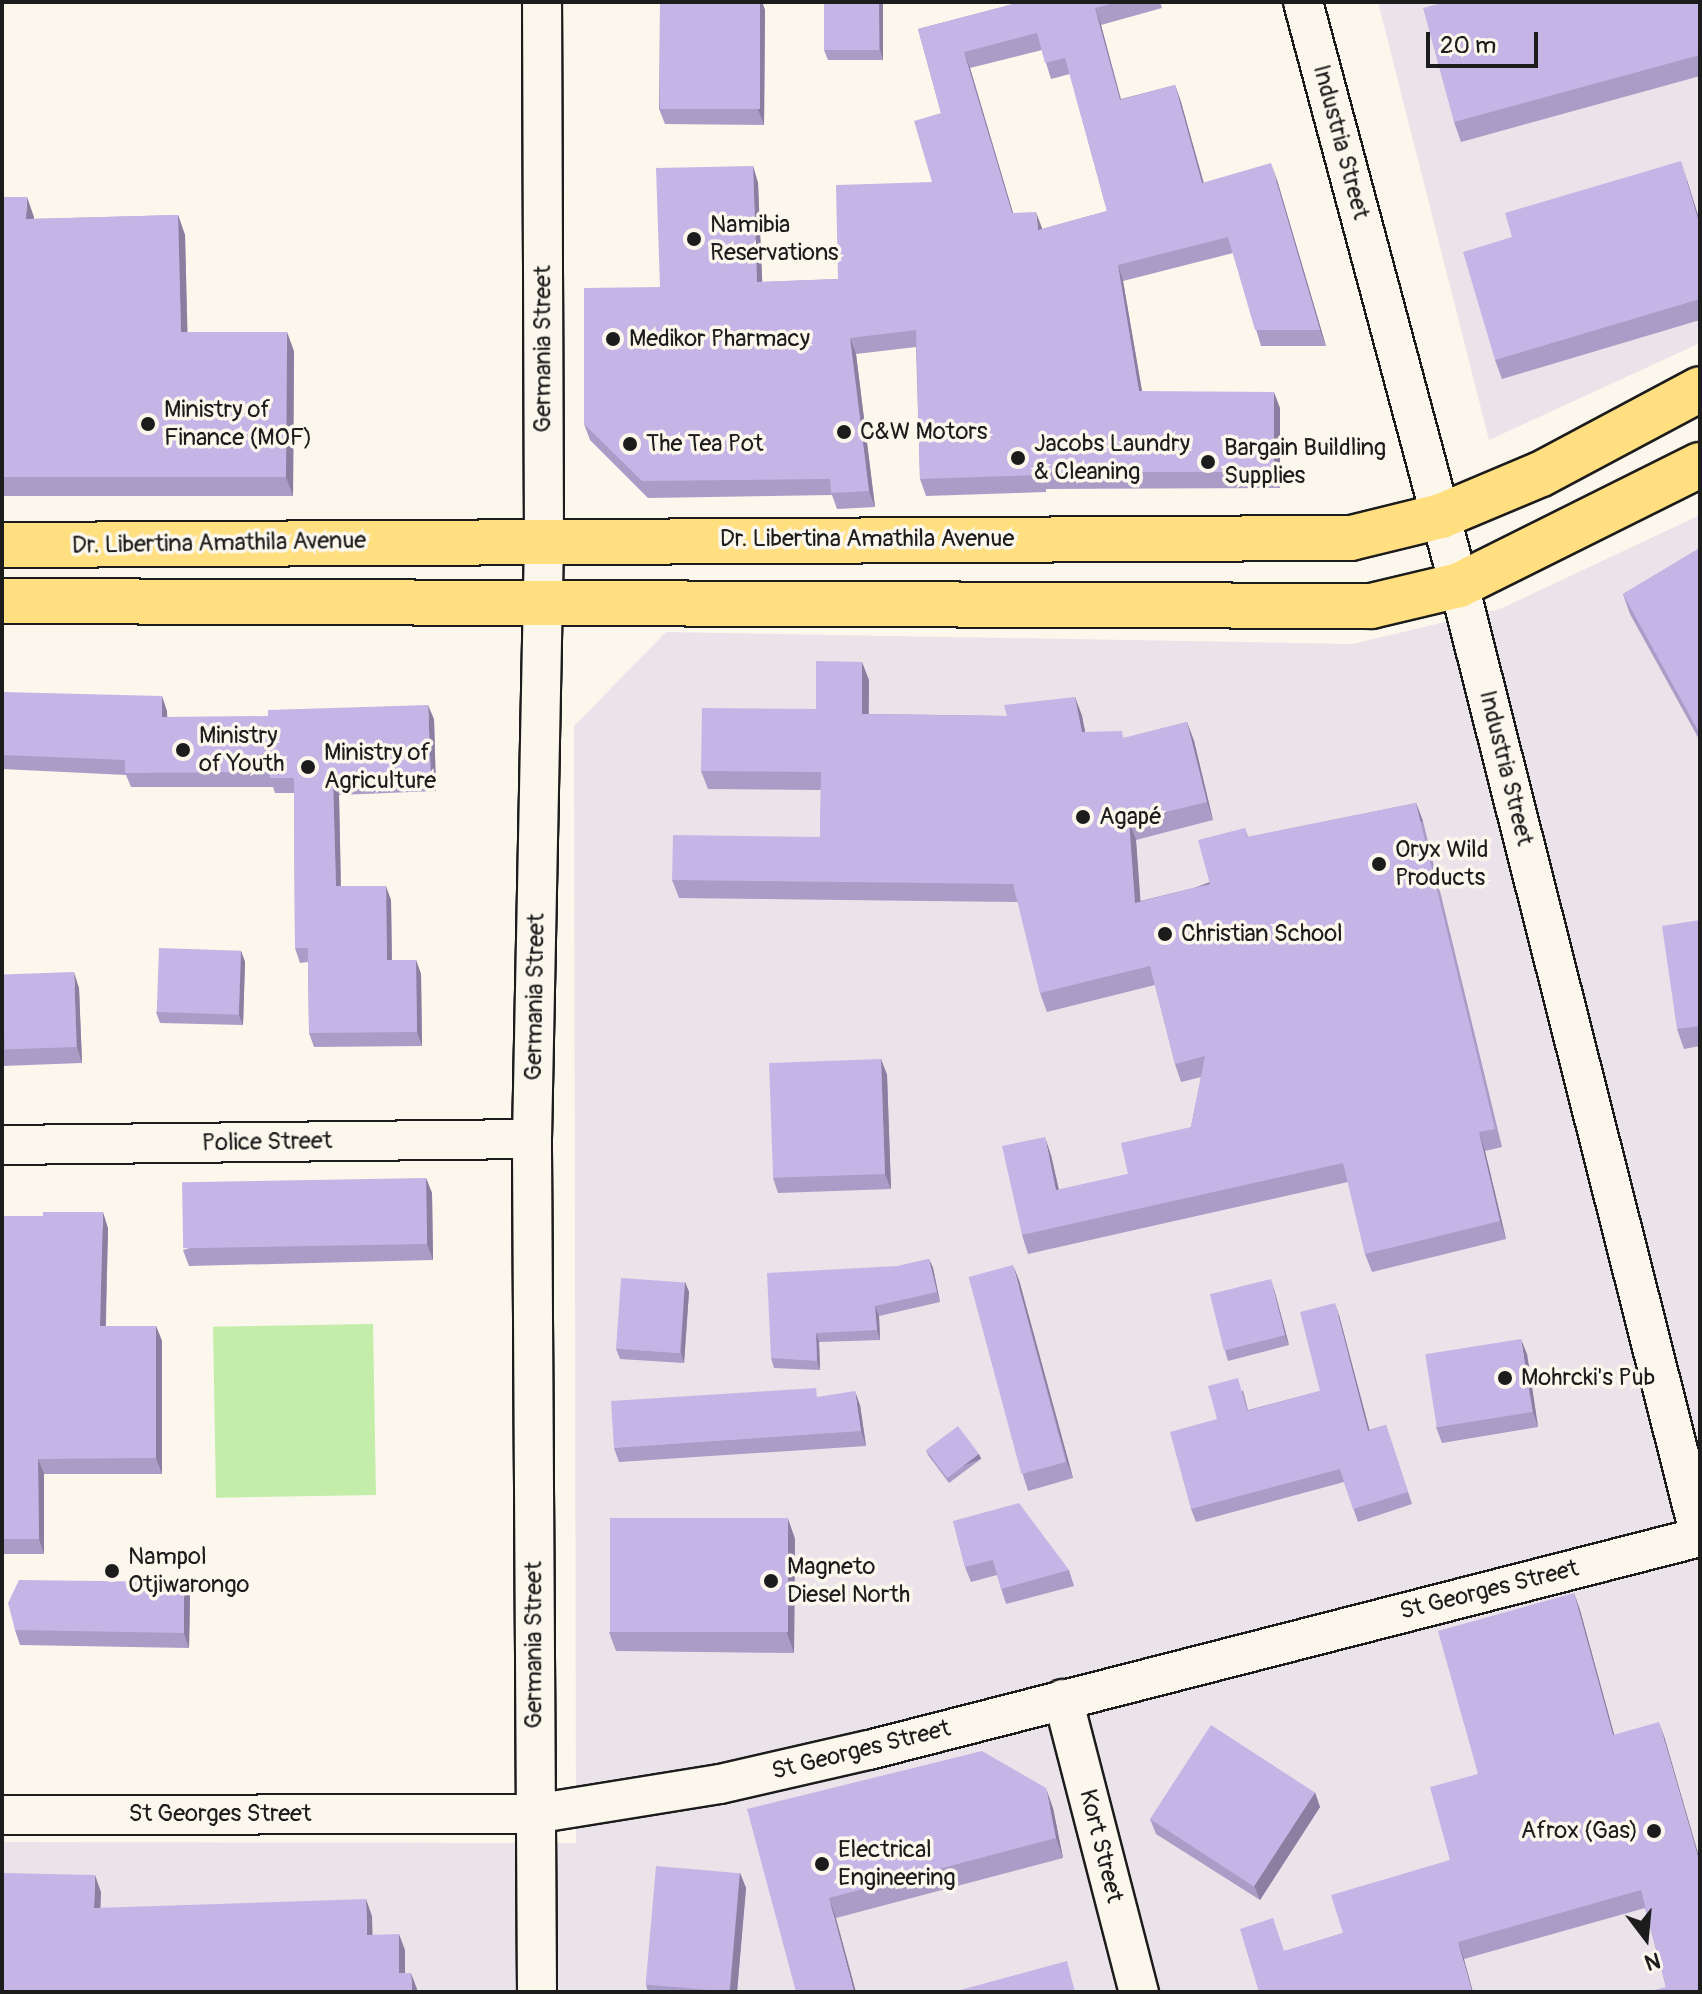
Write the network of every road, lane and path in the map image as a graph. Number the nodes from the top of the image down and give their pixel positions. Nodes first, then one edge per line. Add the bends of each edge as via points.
1 (542, 2) edge
2 (1303, 2) edge
3 (1700, 389) edge
4 (1700, 465) edge
5 (1441, 516) junction
6 (544, 540) junction
7 (2, 545) edge
8 (1459, 585) junction
9 (2, 601) edge
10 (541, 601) junction
11 (532, 1139) junction
12 (2, 1145) edge
13 (1700, 1537) edge
14 (1063, 1699) junction
15 (534, 1814) junction
16 (2, 1815) edge
17 (537, 1992) edge
18 (1139, 1992) edge

1 - 6 street, Germania Street
2 - 5 street, Industria Street
3 - 5 main road, Dr. Libertina Amathila Avenue via 1541,474
4 - 8 main road
5 - 6 main road, Dr. Libertina Amathila Avenue via 1351,538
5 - 8 street, Industria Street
6 - 7 main road, Dr. Libertina Amathila Avenue
6 - 10 street, Germania Street
8 - 10 main road via 1371,606
8 - 13 street, Industria Street
9 - 10 main road
10 - 11 street, Germania Street
11 - 12 street, Police Street
11 - 15 street, Germania Street
13 - 14 street, St Georges Street
14 - 15 street, St Georges Street via 720,1784
14 - 18 street, Kort Street
15 - 16 street, St Georges Street
15 - 17 street, Germania Street

